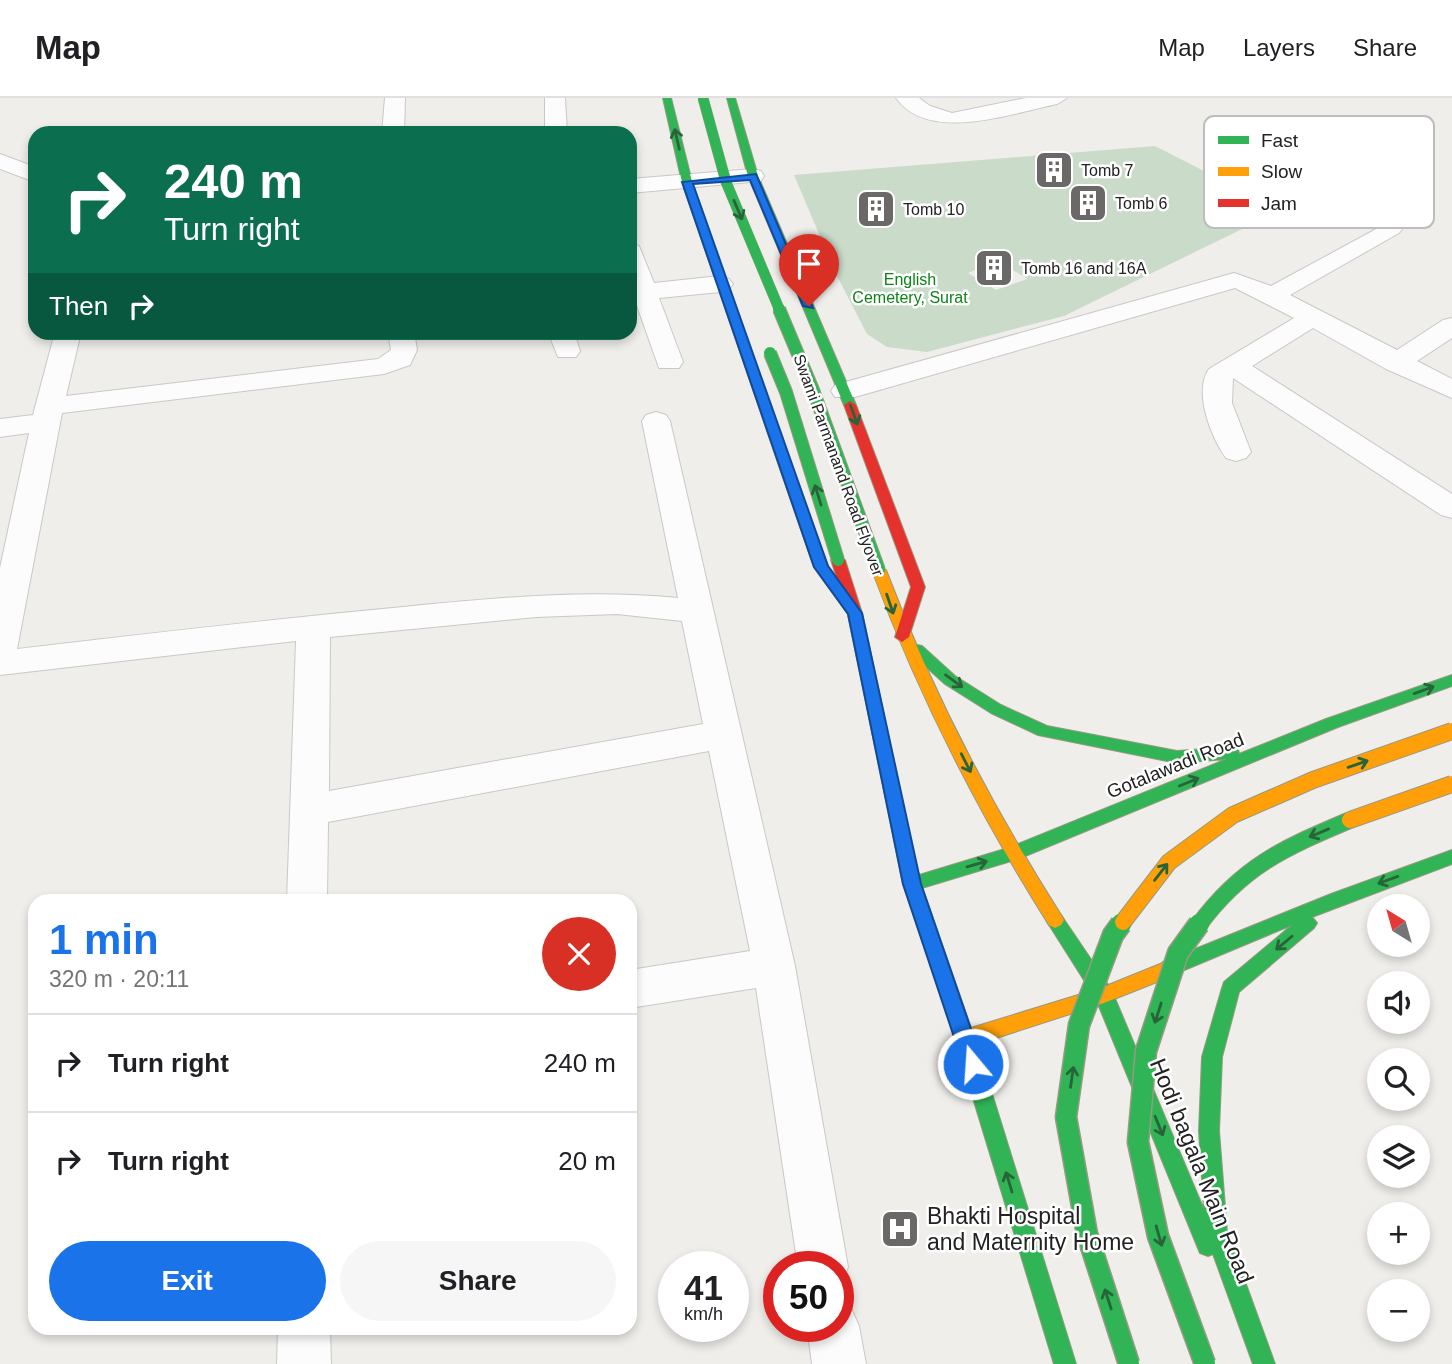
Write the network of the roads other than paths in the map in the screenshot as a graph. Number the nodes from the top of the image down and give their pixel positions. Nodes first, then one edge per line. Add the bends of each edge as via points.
1 (395, 98) edge
2 (555, 98) edge
3 (667, 98) edge
4 (682, 98) edge
5 (703, 98) edge
6 (732, 98) edge
7 (906, 98) edge
8 (1057, 98) edge
9 (393, 126) edge
10 (556, 126) edge
11 (0, 162) edge
12 (28, 172) edge
13 (753, 176) junction
14 (687, 182) junction
15 (637, 186) edge
16 (1391, 228) dead end
17 (726, 244) dead end
18 (720, 284) junction
19 (637, 292) edge
20 (1271, 296) junction
21 (1311, 318) junction
22 (1452, 326) edge
23 (66, 340) edge
24 (402, 340) edge
25 (766, 342) dead end
26 (668, 362) dead end
27 (1396, 363) junction
28 (1233, 366) junction
29 (1452, 390) edge
30 (845, 391) junction
31 (48, 414) junction
32 (656, 421) dead end
33 (0, 428) edge
34 (1236, 452) dead end
35 (1452, 508) edge
36 (697, 611) junction
37 (855, 613) junction
38 (313, 627) junction
39 (902, 637) junction
40 (0, 649) edge
41 (0, 663) edge
42 (1452, 680) edge
43 (1332, 723) junction
44 (1452, 731) edge
45 (724, 734) junction
46 (1452, 784) edge
47 (309, 810) junction
48 (1012, 854) junction
49 (1452, 857) edge
50 (912, 884) junction
51 (307, 894) edge
52 (1337, 899) junction
53 (774, 966) junction
54 (637, 988) edge
55 (1104, 995) junction
56 (965, 1039) junction
57 (820, 1251) edge
58 (304, 1335) edge
59 (836, 1342) edge
60 (304, 1364) edge
61 (839, 1364) edge
62 (1065, 1364) edge
63 (1129, 1364) edge
64 (1205, 1364) edge
65 (1257, 1364) edge
66 (1264, 1364) edge

1 - 9 street
2 - 10 street
14 -> 3 main road
4 - 17 main road via 701,183
5 -> 39 main road, Swami Parmanand Road Flyover, bridge via 726,182 813,390
6 - 13 main road
7 - 8 street via 923,110 951,119
11 - 12 street
13 - 14 street
13 - 30 main road
14 - 15 street
14 - 18 main road
16 - 20 street
18 - 19 street
18 - 37 main road via 821,567
19 - 26 street
20 - 21 street
20 - 30 street via 1247,284 1220,282
21 - 27 street
21 - 28 street
22 - 27 street
23 - 31 street
24 - 31 street via 400,359 384,366
37 -> 25 main road, Swami Parmanand Road Flyover, bridge via 786,391
27 - 29 street
28 - 34 street via 1219,375 1215,384
28 - 35 street
30 -> 39 main road via 918,587
31 - 33 street
31 - 40 street
32 - 36 street
36 - 38 street via 617,603 536,606
36 - 45 street
37 - 50 main road, Swami Parmanand Road Flyover
38 - 41 street
38 - 47 street
39 -> 43 main road via 950,680 996,709 1044,731 1113,746 1177,757 1245,752
39 -> 48 main road, Swami Parmanand Road Flyover
43 -> 42 main road, Gotalawadi Road
48 -> 43 main road, Gotalawadi Road
63 -> 44 main road, bridge via 1087,1234 1066,1117 1079,1025 1113,934 1169,862 1233,815 1312,780
45 - 47 street
45 - 53 street
46 -> 64 main road, bridge via 1281,849 1221,895 1178,953 1146,1051 1138,1142 1158,1236
47 - 51 street
50 -> 48 main road, Gotalawadi Road
48 - 55 main road, Hodi bagala Main Road
49 -> 52 main road
50 - 56 main road, Swami Parmanand Road Flyover
52 - 55 main road
52 -> 66 main road via 1231,988 1212,1057 1209,1131 1216,1232
53 - 54 street
53 - 57 street
55 - 56 main road
55 -> 65 main road, Hodi bagala Main Road
62 -> 56 main road
58 - 60 street
59 - 61 street

